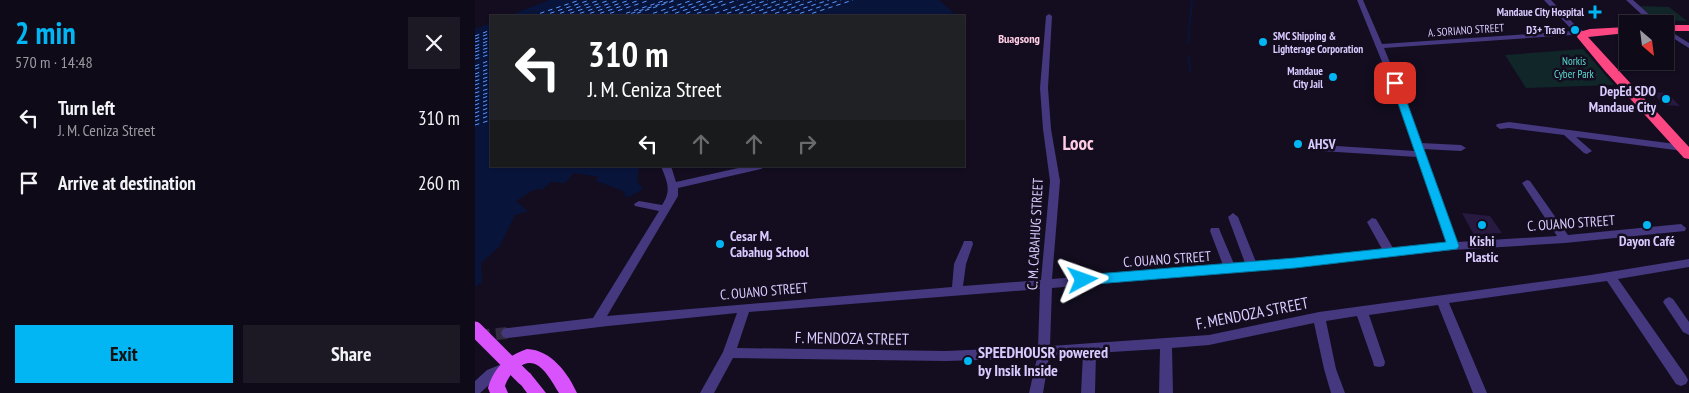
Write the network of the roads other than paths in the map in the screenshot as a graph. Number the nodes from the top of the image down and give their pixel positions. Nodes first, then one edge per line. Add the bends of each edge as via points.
1 (1360, 0) edge
2 (1547, 0) edge
3 (1629, 0) edge
4 (1646, 15) edge
5 (1049, 16) dead end
6 (1689, 28) edge
7 (1674, 29) edge
8 (1619, 30) edge
9 (1583, 34) junction
10 (1674, 35) edge
11 (1380, 46) junction
12 (1689, 46) edge
13 (1500, 126) dead end
14 (1568, 134) junction
15 (1321, 148) dead end
16 (1461, 148) dead end
17 (1419, 150) junction
18 (1587, 151) dead end
19 (1686, 152) edge
20 (666, 167) edge
21 (757, 167) edge
22 (1527, 183) dead end
23 (673, 186) junction
24 (639, 204) dead end
25 (664, 209) junction
26 (1233, 217) dead end
27 (1372, 222) dead end
28 (1681, 228) dead end
29 (1215, 230) dead end
30 (1565, 239) junction
31 (968, 244) dead end
32 (1453, 246) junction
33 (1390, 252) junction
34 (1689, 264) edge
35 (1252, 267) junction
36 (1230, 269) junction
37 (1610, 276) junction
38 (1047, 284) junction
39 (957, 290) junction
40 (1441, 299) junction
41 (1669, 302) dead end
42 (745, 308) junction
43 (1362, 312) junction
44 (1319, 317) junction
45 (597, 322) junction
46 (475, 329) edge
47 (1689, 330) edge
48 (507, 333) tunnel mouth
49 (1166, 343) junction
50 (1090, 350) junction
51 (1044, 352) junction
52 (729, 353) junction
53 (1379, 362) dead end
54 (499, 368) junction
55 (1681, 380) dead end
56 (475, 388) edge
57 (500, 393) edge
58 (539, 393) edge
59 (569, 393) edge
60 (707, 393) edge
61 (1036, 393) edge
62 (1088, 393) edge
63 (1166, 393) edge
64 (1338, 393) edge
65 (1480, 393) edge

1 - 11 street
2 - 9 street
3 - 4 street
5 - 38 street, C. M. CABAHUG STREET via 1044,88 1055,181
6 - 7 highway
8 - 9 highway
9 - 11 street, A. SORIANO STREET
9 - 19 highway via 1589,47
10 - 12 street
11 - 17 street
13 - 14 street
14 - 18 street
14 - 19 street
15 - 17 street
16 - 17 street
17 - 32 street
20 - 23 street
21 - 23 street
22 - 30 street
23 - 25 street via 673,196
24 - 25 street
25 - 45 street
26 - 35 street
27 - 33 street
28 - 30 street, C. OUANO STREET
29 - 36 street
30 - 32 street, C. OUANO STREET
31 - 39 street via 960,264
32 - 33 street, C. OUANO STREET
33 - 35 street, C. OUANO STREET
34 - 37 street, F. MENDOZA STREET
35 - 36 street, C. OUANO STREET
36 - 38 street, C. OUANO STREET
37 - 40 street, F. MENDOZA STREET
37 - 55 street
38 - 39 street, C. OUANO STREET
38 - 51 street, C. M. CABAHUG STREET
39 - 42 street, C. OUANO STREET
40 - 43 street, F. MENDOZA STREET
40 - 65 street
41 - 47 street
42 - 45 street, C. OUANO STREET
42 - 52 street
43 - 44 street, F. MENDOZA STREET
43 - 53 street
44 - 49 street, F. MENDOZA STREET via 1209,340
44 - 64 street
45 - 48 street, C. OUANO STREET
46 - 58 main road, bridge
49 - 50 street, F. MENDOZA STREET
49 - 63 street
50 - 51 street, F. MENDOZA STREET
50 - 62 street
51 - 52 street, F. MENDOZA STREET via 945,356
51 - 61 street, C. M. CABAHUG STREET
52 - 60 street
54 - 56 street
54 - 57 main road via 496,388
54 - 59 main road via 526,358 540,358

